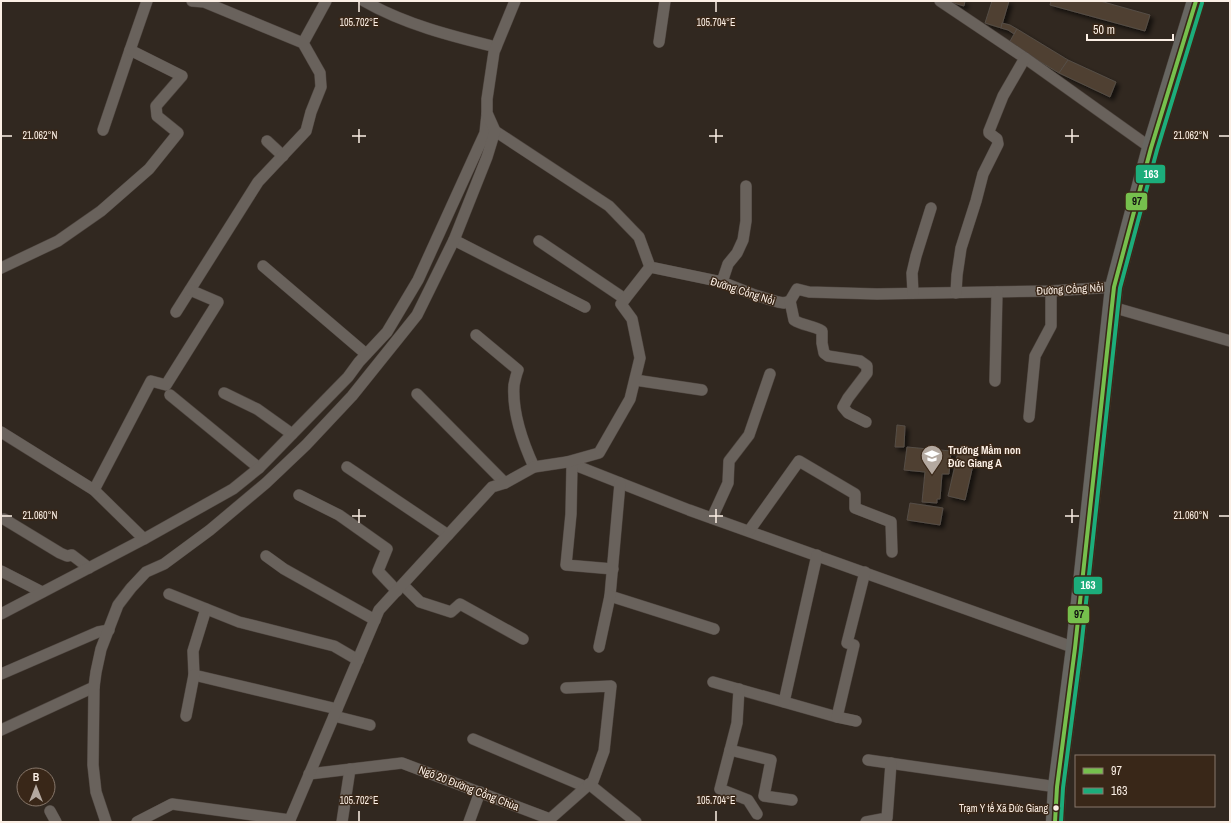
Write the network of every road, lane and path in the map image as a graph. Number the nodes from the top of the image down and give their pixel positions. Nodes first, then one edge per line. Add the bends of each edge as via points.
1 (147, 1) edge
2 (192, 1) edge
3 (326, 1) edge
4 (364, 1) edge
5 (515, 1) edge
6 (665, 1) edge
7 (940, 1) edge
8 (1196, 1) edge
9 (303, 42) junction
10 (659, 42) dead end
11 (496, 47) junction
12 (130, 50) junction
13 (1025, 58) junction
14 (487, 113) junction
15 (103, 130) dead end
16 (495, 131) junction
17 (267, 141) dead end
18 (1151, 148) junction
19 (283, 156) junction
20 (746, 186) dead end
21 (931, 208) dead end
22 (454, 240) junction
23 (539, 241) dead end
24 (263, 266) dead end
25 (650, 267) junction
26 (1, 268) edge
27 (722, 282) junction
28 (1114, 287) junction
29 (190, 290) junction
30 (1051, 291) junction
31 (997, 292) junction
32 (913, 293) junction
33 (956, 293) junction
34 (625, 299) junction
35 (790, 301) junction
36 (585, 307) dead end
37 (1112, 307) junction
38 (176, 312) dead end
39 (476, 335) dead end
40 (1230, 340) edge
41 (366, 354) junction
42 (770, 374) dead end
43 (635, 380) junction
44 (995, 381) dead end
45 (702, 390) dead end
46 (224, 393) dead end
47 (417, 394) dead end
48 (170, 395) dead end
49 (1029, 417) dead end
50 (866, 422) dead end
51 (1, 432) edge
52 (292, 434) junction
53 (570, 463) junction
54 (347, 467) dead end
55 (534, 467) junction
56 (259, 468) junction
57 (505, 483) junction
58 (620, 483) junction
59 (94, 490) junction
60 (299, 495) dead end
61 (4, 518) dead end
62 (712, 518) junction
63 (749, 531) junction
64 (448, 535) junction
65 (144, 539) junction
66 (892, 552) dead end
67 (817, 555) junction
68 (266, 556) dead end
69 (89, 568) junction
70 (613, 569) junction
71 (1, 571) edge
72 (865, 572) junction
73 (400, 588) junction
74 (42, 592) junction
75 (169, 594) dead end
76 (610, 596) junction
77 (206, 609) junction
78 (1, 614) edge
79 (376, 620) junction
80 (714, 629) dead end
81 (109, 630) junction
82 (523, 639) dead end
83 (599, 647) dead end
84 (1075, 648) junction
85 (358, 660) junction
86 (1, 674) edge
87 (194, 675) junction
88 (713, 682) dead end
89 (94, 687) junction
90 (566, 688) dead end
91 (739, 689) junction
92 (784, 702) junction
93 (336, 712) junction
94 (186, 716) dead end
95 (837, 717) junction
96 (856, 721) dead end
97 (370, 725) dead end
98 (1, 730) edge
99 (473, 739) dead end
100 (730, 750) junction
101 (868, 760) dead end
102 (891, 763) junction
103 (350, 769) junction
104 (309, 774) junction
105 (588, 785) junction
106 (1057, 787) junction
107 (480, 792) junction
108 (792, 800) dead end
109 (50, 811) dead end
110 (757, 814) dead end
111 (289, 821) edge
112 (56, 822) edge
113 (106, 822) edge
114 (137, 822) edge
115 (342, 822) edge
116 (468, 822) edge
117 (636, 822) edge
118 (866, 822) edge
119 (1055, 822) edge

1 - 12 street
2 - 9 street via 204,2
3 - 9 street
4 - 11 street via 404,20
5 - 11 street
6 - 10 street
7 - 13 street
8 - 18 main road
9 - 19 street via 320,73 321,87 306,131
11 - 14 street
12 - 15 street
12 - 26 street via 182,76 156,106 156,116 178,133 149,169 102,211 58,241
13 - 18 street
13 - 33 street via 1003,96 989,133 997,139 998,144 983,174 961,248
14 - 16 street
14 - 41 street via 485,133 418,280 387,332
16 - 22 street
16 - 25 street via 609,206 639,237
17 - 19 street
18 - 28 main road
19 - 29 street via 258,182
20 - 27 street via 743,240 728,264
21 - 32 street via 912,273
22 - 36 street
22 - 81 street via 417,315 352,396 266,483 210,530 164,564 146,572 118,605
23 - 34 street
24 - 41 street
25 - 27 street, Đường Cổng Nổi
25 - 34 street
27 - 35 street, Đường Cổng Nổi via 778,302
28 - 30 street, Đường Cổng Nổi
28 - 37 main road
29 - 38 street
29 - 59 street via 218,302 166,385 151,381
30 - 31 street, Đường Cổng Nổi
30 - 49 street via 1051,326 1035,356
31 - 33 street, Đường Cổng Nổi
31 - 44 street
32 - 33 street, Đường Cổng Nổi
32 - 35 street, Đường Cổng Nổi via 809,292 798,289
34 - 43 street via 621,304 632,319 640,358
35 - 50 street via 794,320 800,324 816,326 822,331 824,353 828,356 860,361 867,366 867,373 843,407
37 - 40 street
37 - 84 main road
39 - 55 street via 518,370 514,386 515,408 524,445
41 - 52 street via 348,377
42 - 62 street via 749,435 729,461 728,483
43 - 45 street
43 - 53 street via 630,399 599,453
46 - 52 street via 257,409
47 - 57 street
48 - 56 street
51 - 59 street
52 - 56 street
53 - 55 street
53 - 58 street
53 - 70 street via 571,514 566,565
54 - 64 street
55 - 57 street
56 - 65 street via 233,488
57 - 64 street via 492,487
58 - 62 street
58 - 70 street
59 - 65 street
60 - 73 street via 339,515 387,549 378,571
61 - 69 street via 60,554 72,555
62 - 63 street
63 - 66 street via 799,461 855,494 855,508 891,522
63 - 67 street
64 - 73 street
65 - 69 street
67 - 72 street
67 - 92 street
68 - 79 street via 284,569
69 - 74 street
70 - 76 street
71 - 74 street
72 - 84 street
72 - 95 street via 847,644 854,645
73 - 79 street via 379,610
73 - 82 street via 420,602 451,612 460,604
74 - 78 street
75 - 77 street
76 - 80 street
76 - 83 street
77 - 85 street via 239,622 334,646
77 - 87 street via 193,652
79 - 85 street
81 - 86 street via 98,632
81 - 89 street
84 - 106 main road
85 - 93 street
87 - 93 street
87 - 94 street
88 - 91 street
89 - 98 street
89 - 113 street via 93,765 96,792
90 - 105 street, Ngõ 20 Đường Cổng Chùa via 611,686 604,751 593,781
91 - 92 street
91 - 100 street via 737,722
92 - 95 street
93 - 97 street
93 - 104 street
95 - 96 street
99 - 105 street
100 - 108 street via 772,760 764,796
100 - 110 street via 720,789 748,800
101 - 102 street
102 - 106 street
102 - 118 street via 887,818
103 - 104 street, Ngõ 20 Đường Cổng Chùa
103 - 107 street, Ngõ 20 Đường Cổng Chùa via 402,763
103 - 115 street
104 - 111 street
105 - 107 street, Ngõ 20 Đường Cổng Chùa via 550,819
105 - 117 street
106 - 119 main road
107 - 116 street
109 - 112 street
111 - 114 street via 172,804

